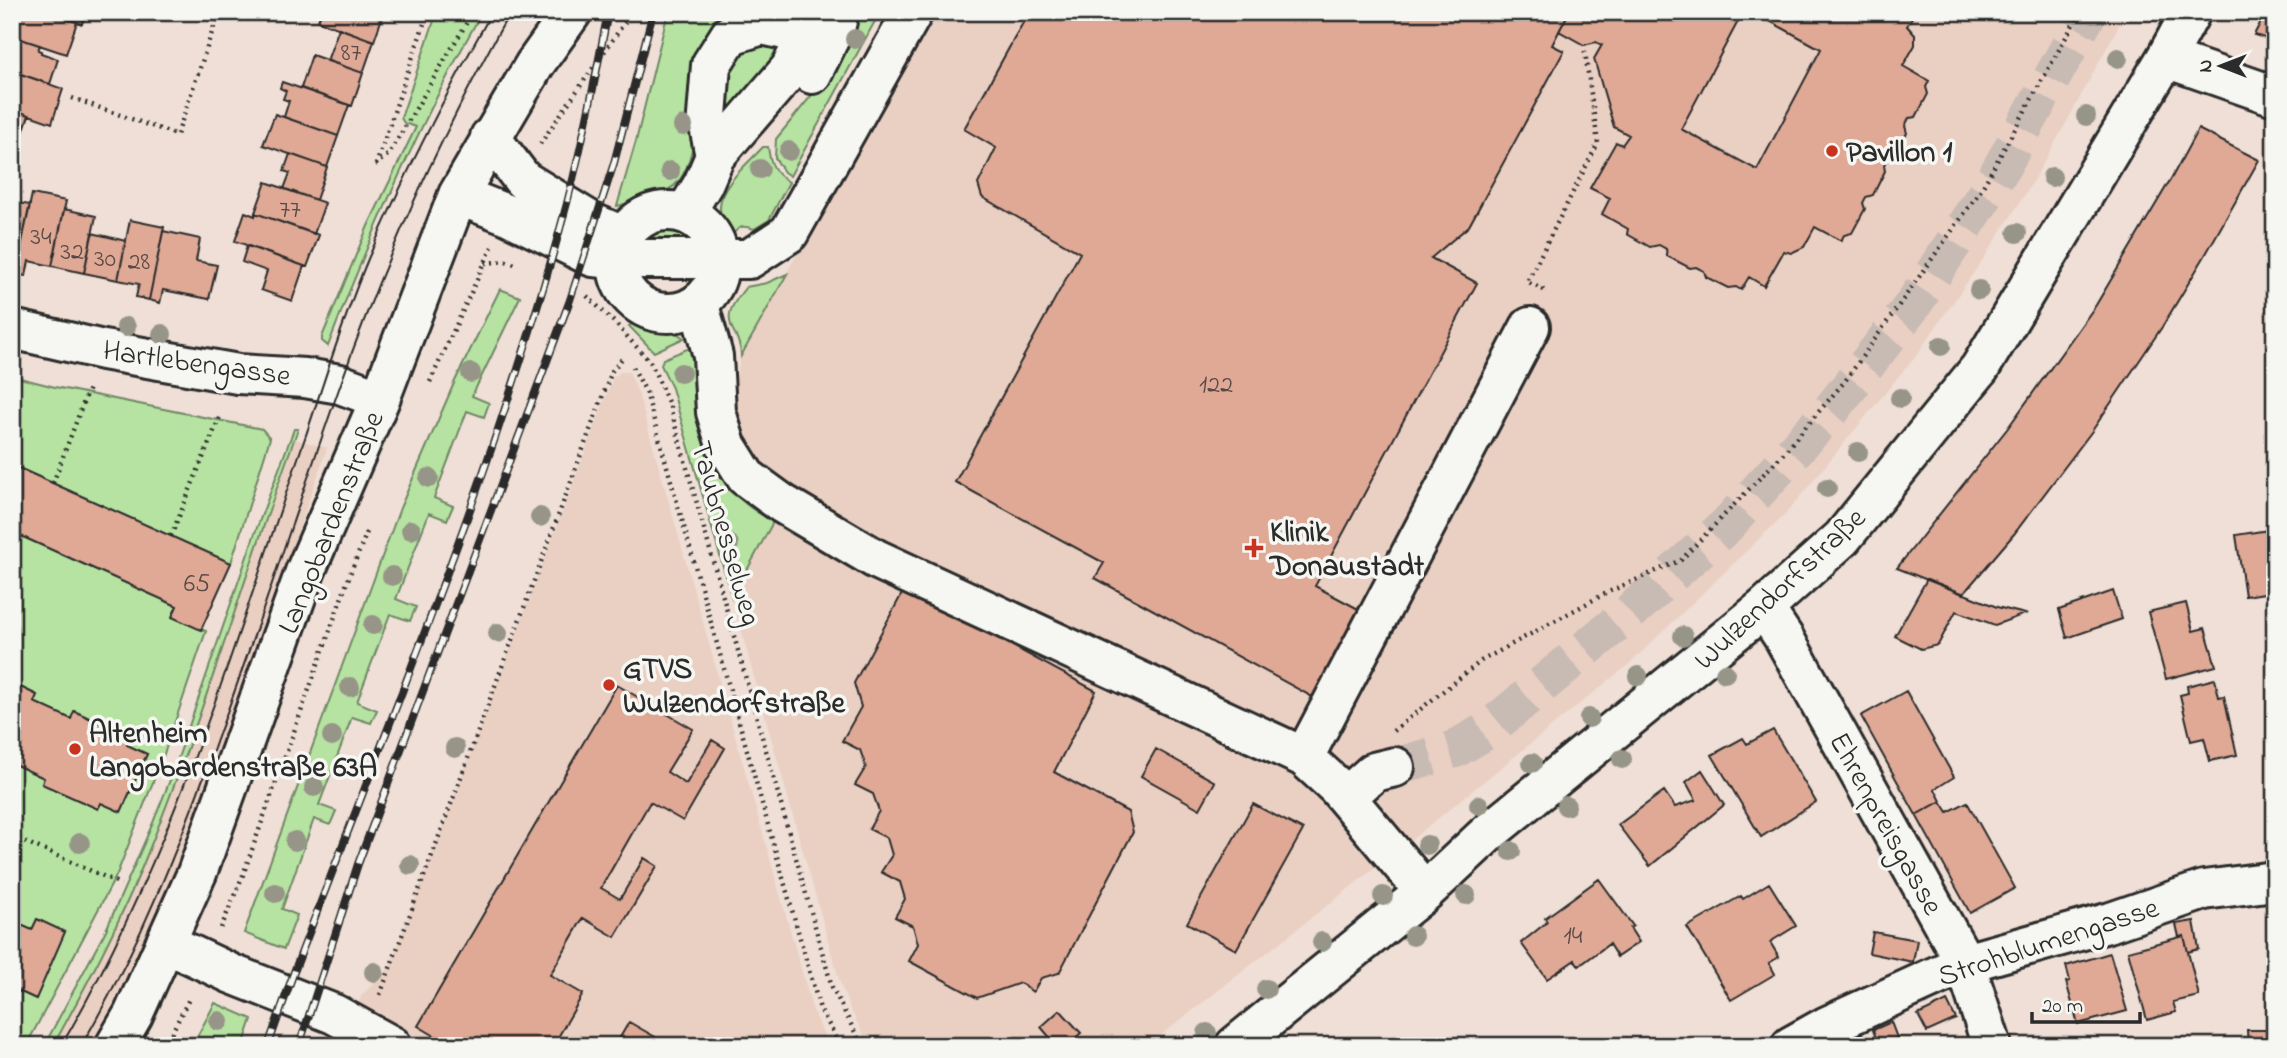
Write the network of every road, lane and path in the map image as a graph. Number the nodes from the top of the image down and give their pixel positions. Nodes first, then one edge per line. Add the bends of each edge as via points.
1 (219, 12) edge
2 (428, 12) edge
3 (472, 12) edge
4 (572, 12) edge
5 (632, 12) edge
6 (839, 12) edge
7 (913, 12) edge
8 (2080, 12) edge
9 (2191, 12) edge
10 (809, 23) edge
11 (1584, 45) dead end
12 (2166, 58) junction
13 (2275, 96) edge
14 (72, 98) dead end
15 (490, 137) junction
16 (538, 148) dead end
17 (701, 184) junction
18 (458, 194) junction
19 (492, 248) dead end
20 (620, 248) junction
21 (721, 260) junction
22 (699, 305) junction
23 (607, 316) dead end
24 (1530, 327) joint
25 (12, 329) edge
26 (624, 356) dead end
27 (634, 367) dead end
28 (89, 388) dead end
29 (426, 390) dead end
30 (380, 399) junction
31 (221, 414) dead end
32 (53, 483) dead end
33 (370, 523) dead end
34 (171, 536) dead end
35 (1764, 608) junction
36 (1393, 749) joint
37 (1304, 757) junction
38 (1346, 797) junction
39 (12, 836) edge
40 (2275, 881) edge
41 (121, 884) dead end
42 (1425, 892) junction
43 (166, 943) junction
44 (207, 963) junction
45 (1965, 963) junction
46 (372, 992) dead end
47 (115, 1046) edge
48 (165, 1046) edge
49 (392, 1046) edge
50 (841, 1046) edge
51 (862, 1046) edge
52 (1235, 1046) edge
53 (1791, 1046) edge
54 (1992, 1046) edge

1 - 14 path via 177,135
2 - 3 path via 375,165 389,154
4 - 15 street, Langobardenstraße
5 - 16 path
6 - 17 street via 811,77 757,142
7 - 21 street via 789,233 749,259
8 - 36 path via 1981,190 1845,381 1763,475 1681,560 1605,593 1481,661
9 - 12 street, Wulzendorfstraße
10 - 17 street via 790,69
10 - 17 street via 762,25 730,35 711,65
11 - 24 path via 1598,143 1527,282 1550,293
12 - 13 street
12 - 35 street, Wulzendorfstraße via 1980,368 1842,538
15 - 18 street, Langobardenstraße
15 - 20 street via 523,180 595,224
17 - 20 street via 640,218
17 - 21 street
18 - 20 street via 593,257
18 - 30 street, Langobardenstraße
19 - 29 path
20 - 21 street
20 - 22 street via 620,281 632,299 653,312 677,314
21 - 22 street via 716,284
22 - 37 street via 713,356 716,412 726,445 746,477 877,559
23 - 51 path, Taubnesselweg via 651,363 670,407 832,987
24 - 37 street
25 - 30 street, Hartlebengasse via 225,371 340,384
26 - 46 path via 612,372 381,995
27 - 50 path, Taubnesselweg via 646,392 820,1009
28 - 32 path
30 - 43 street, Langobardenstraße via 305,572 197,873
31 - 34 path
33 - 44 path
35 - 42 street, Wulzendorfstraße via 1488,833
35 - 45 street, Ehrenpreisgasse
36 - 38 street
37 - 38 street
38 - 42 street
39 - 41 path
40 - 45 street, Strohblumengasse via 2204,890
42 - 52 street, Wulzendorfstraße
43 - 44 street
43 - 47 street, Langobardenstraße
44 - 48 path
44 - 49 street via 334,1014
45 - 53 street, Strohblumengasse
45 - 54 street, Ehrenpreisgasse

